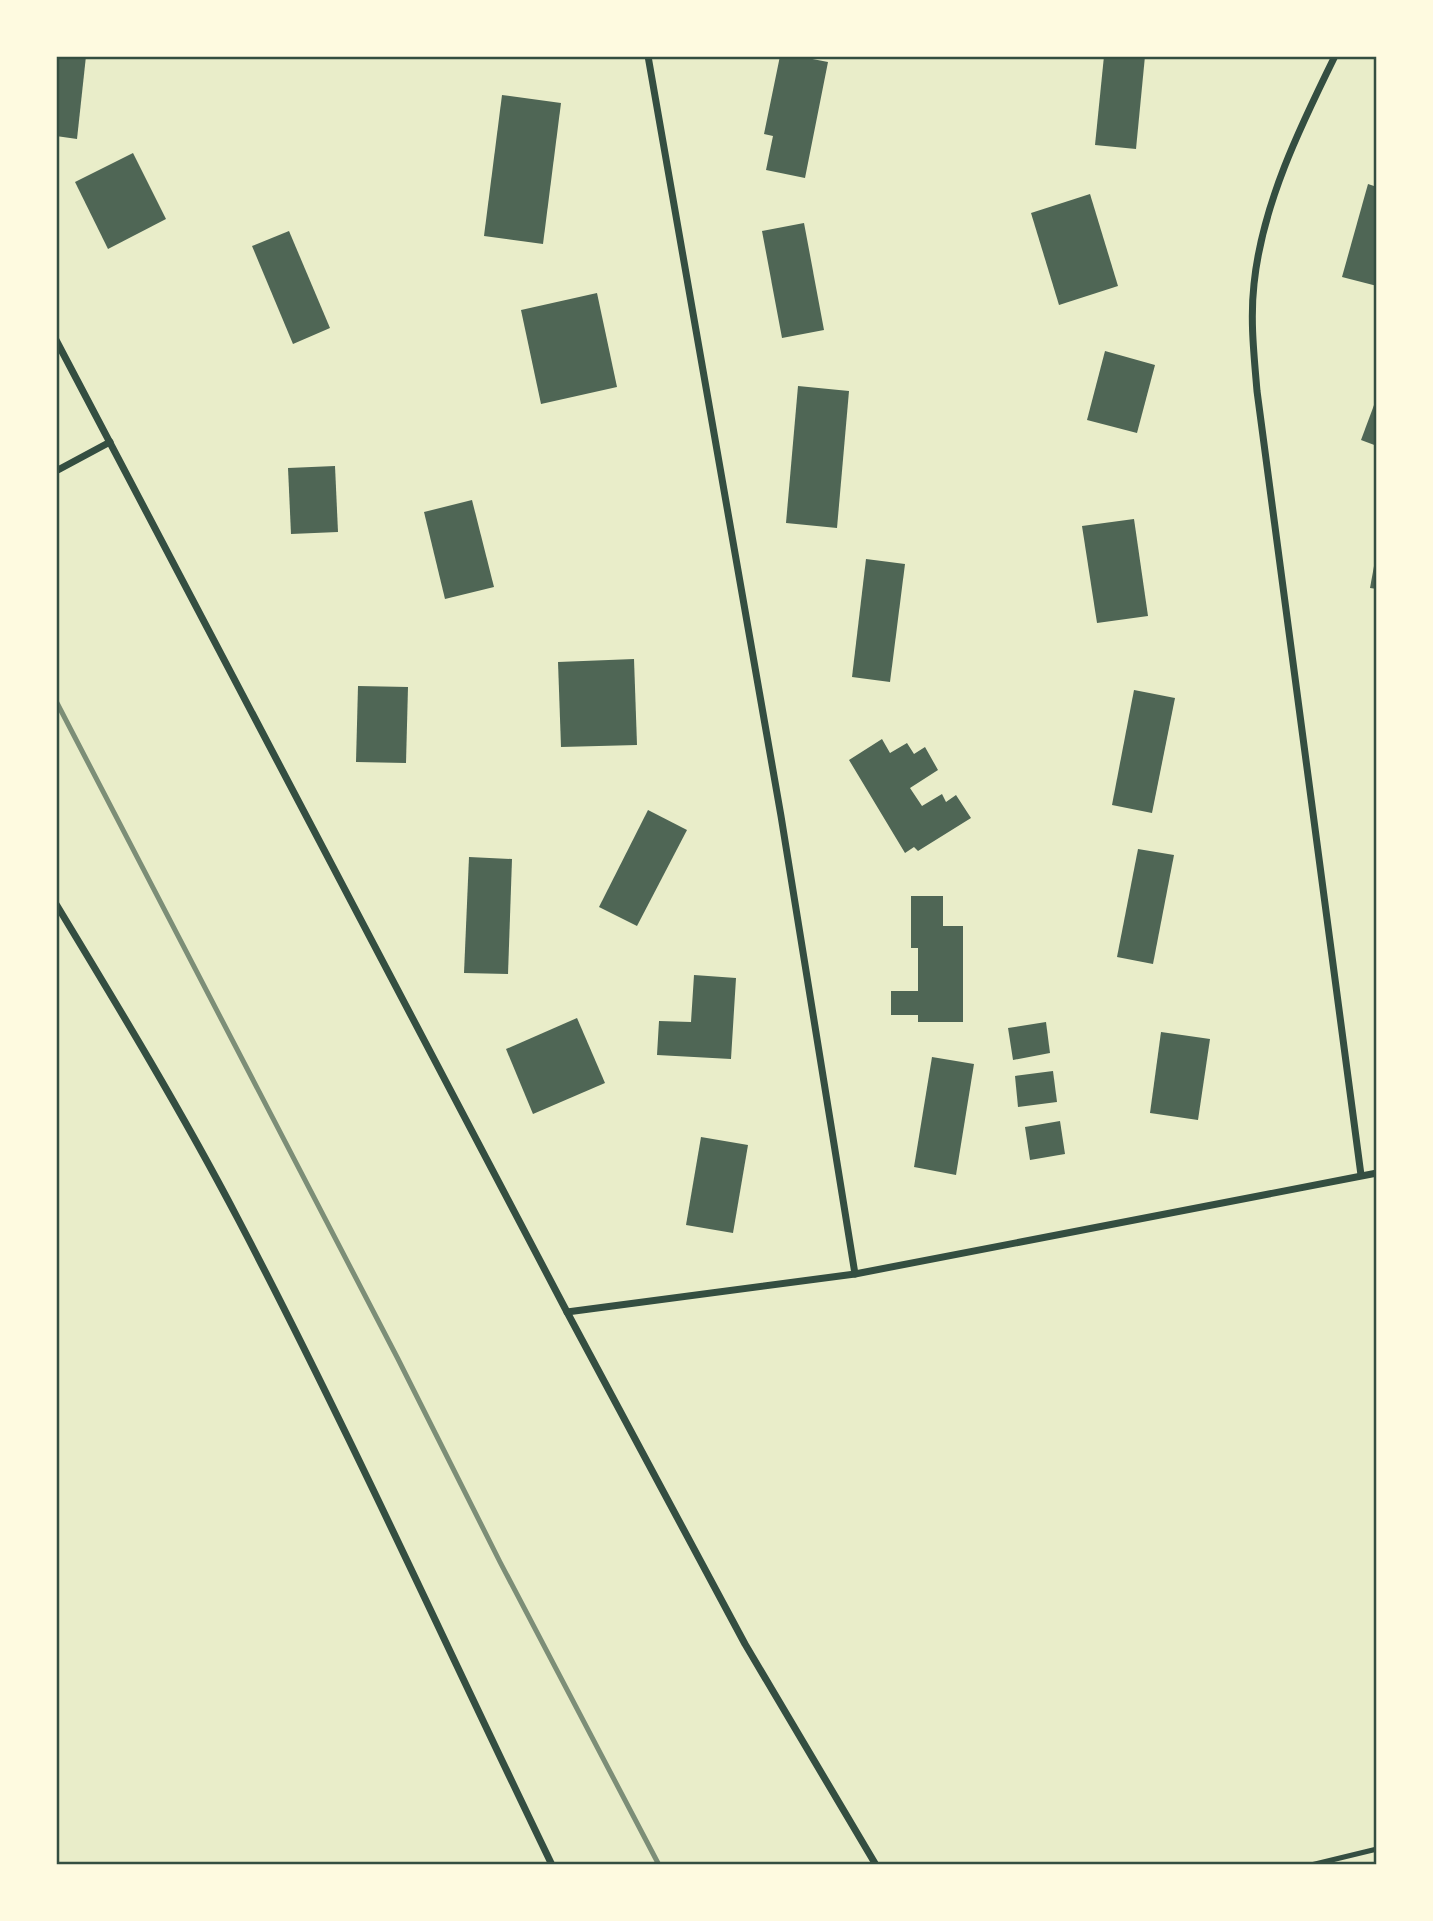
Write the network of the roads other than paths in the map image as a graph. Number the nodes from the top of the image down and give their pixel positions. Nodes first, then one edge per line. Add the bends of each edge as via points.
1 (648, 56) edge
2 (1335, 56) edge
3 (56, 340) edge
4 (110, 442) junction
5 (56, 471) edge
6 (56, 904) edge
7 (1377, 1173) edge
8 (1361, 1175) junction
9 (855, 1274) junction
10 (567, 1312) junction
11 (1377, 1849) edge
12 (552, 1865) edge
13 (877, 1865) edge
14 (1311, 1865) edge

1 - 9 street via 777,789
2 - 8 street via 1283,173 1265,230 1254,282 1252,332
3 - 4 street
4 - 5 street
4 - 10 street
6 - 12 street via 163,1082 238,1219 330,1400
7 - 8 street
8 - 9 street
9 - 10 street
10 - 13 street via 745,1644
11 - 14 lane

